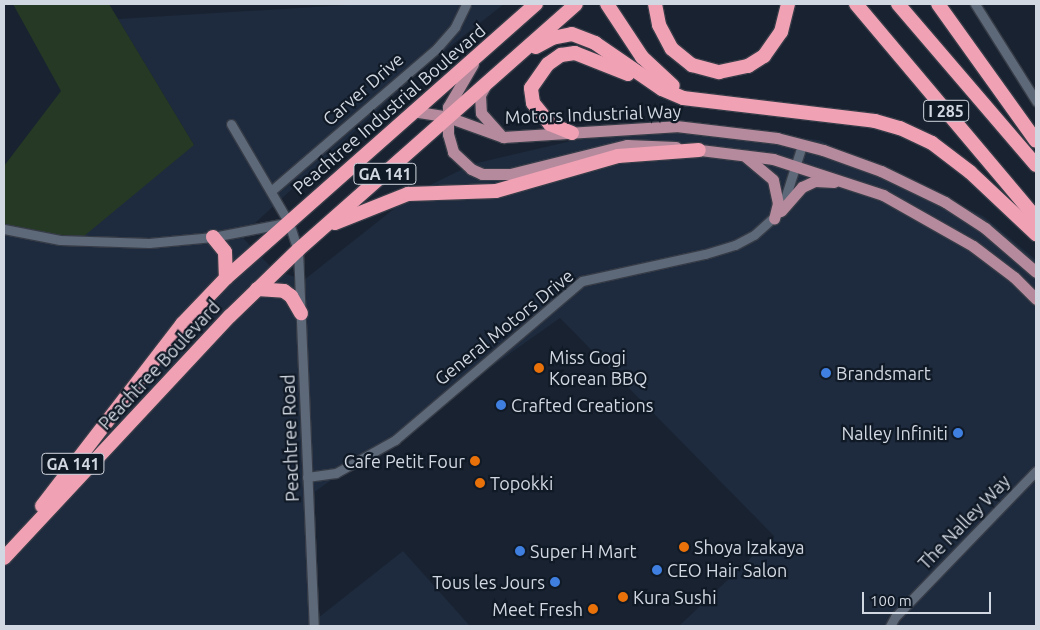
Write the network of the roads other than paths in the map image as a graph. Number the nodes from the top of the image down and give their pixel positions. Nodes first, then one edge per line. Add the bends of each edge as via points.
1 (466, 4) edge
2 (536, 4) edge
3 (576, 4) edge
4 (607, 4) edge
5 (655, 4) edge
6 (788, 4) edge
7 (856, 4) edge
8 (898, 4) edge
9 (938, 4) edge
10 (975, 4) edge
11 (518, 56) junction
12 (475, 60) junction
13 (485, 86) junction
14 (662, 89) junction
15 (1036, 101) edge
16 (730, 105) junction
17 (412, 111) junction
18 (448, 117) junction
19 (231, 124) dead end
20 (572, 133) junction
21 (503, 137) junction
22 (1036, 141) edge
23 (802, 145) junction
24 (699, 150) junction
25 (745, 156) junction
26 (1036, 165) edge
27 (797, 166) junction
28 (846, 182) junction
29 (271, 191) junction
30 (777, 215) junction
31 (1036, 218) edge
32 (290, 223) junction
33 (4, 229) edge
34 (321, 230) junction
35 (1036, 234) edge
36 (213, 237) junction
37 (298, 250) junction
38 (1036, 272) edge
39 (226, 278) junction
40 (257, 290) junction
41 (1036, 299) edge
42 (301, 313) junction
43 (1036, 471) edge
44 (307, 477) junction
45 (6, 555) edge
46 (314, 626) edge
47 (890, 626) edge

1 - 29 street, Carver Drive via 455,27 437,48
2 - 12 highway, Peachtree Industrial Boulevard / GA 141
3 - 11 highway, GA 141
4 - 16 highway via 642,57 665,82 692,95
5 - 6 highway via 659,25 672,49 692,65 719,72 748,66 764,56 781,32
7 - 31 highway, I 285
8 - 26 highway, I 285
9 - 22 highway
10 - 15 street
11 - 13 highway, GA 141
11 - 14 highway via 552,38 572,34 595,43
12 - 17 highway, Peachtree Industrial Boulevard / GA 141
12 - 18 main road, Motors Industrial Way via 452,98
13 - 18 highway, GA 141
13 - 21 main road via 480,95 481,113
14 - 16 highway via 699,102
14 - 20 highway via 586,54 561,55 535,79 531,97 542,117 557,128
16 - 35 highway via 875,121 900,128 932,143 970,172
17 - 18 main road, Motors Industrial Way
17 - 32 highway, Peachtree Industrial Boulevard / GA 141
18 - 21 main road, Motors Industrial Way
18 - 24 main road, Motors Industrial Way via 449,144 453,152 471,169 493,176 627,145
18 - 34 highway, GA 141
19 - 29 street, Peachtree Road
20 - 21 main road, Motors Industrial Way
20 - 23 main road, Motors Industrial Way via 676,126 728,131
23 - 27 street
23 - 38 main road, Motors Industrial Way via 880,171 945,202 985,228
24 - 25 main road, Motors Industrial Way
24 - 34 highway via 618,156 496,191 408,194
25 - 27 main road, Motors Industrial Way
25 - 30 main road via 773,180
27 - 28 main road, Motors Industrial Way
27 - 30 street
28 - 30 main road via 815,181 792,195
28 - 41 main road, Motors Industrial Way via 883,195 966,242 1014,277
29 - 32 street, Peachtree Road
30 - 44 street, General Motors Drive via 735,245 582,281 395,440 336,473
32 - 36 street
32 - 37 street, Peachtree Road
32 - 39 highway, Peachtree Boulevard / GA 141
33 - 36 street via 87,242 149,243
34 - 37 highway, Peachtree Boulevard / GA 141
36 - 39 highway via 225,252
37 - 40 highway, Peachtree Boulevard / GA 141
37 - 42 street, Peachtree Road
39 - 45 highway, Peachtree Boulevard / GA 141 via 182,324 139,377
40 - 42 highway via 284,291
40 - 45 highway, Peachtree Boulevard / GA 141
42 - 44 street, Peachtree Road
43 - 47 street, The Nalley Way via 895,617
44 - 46 street, Peachtree Road

